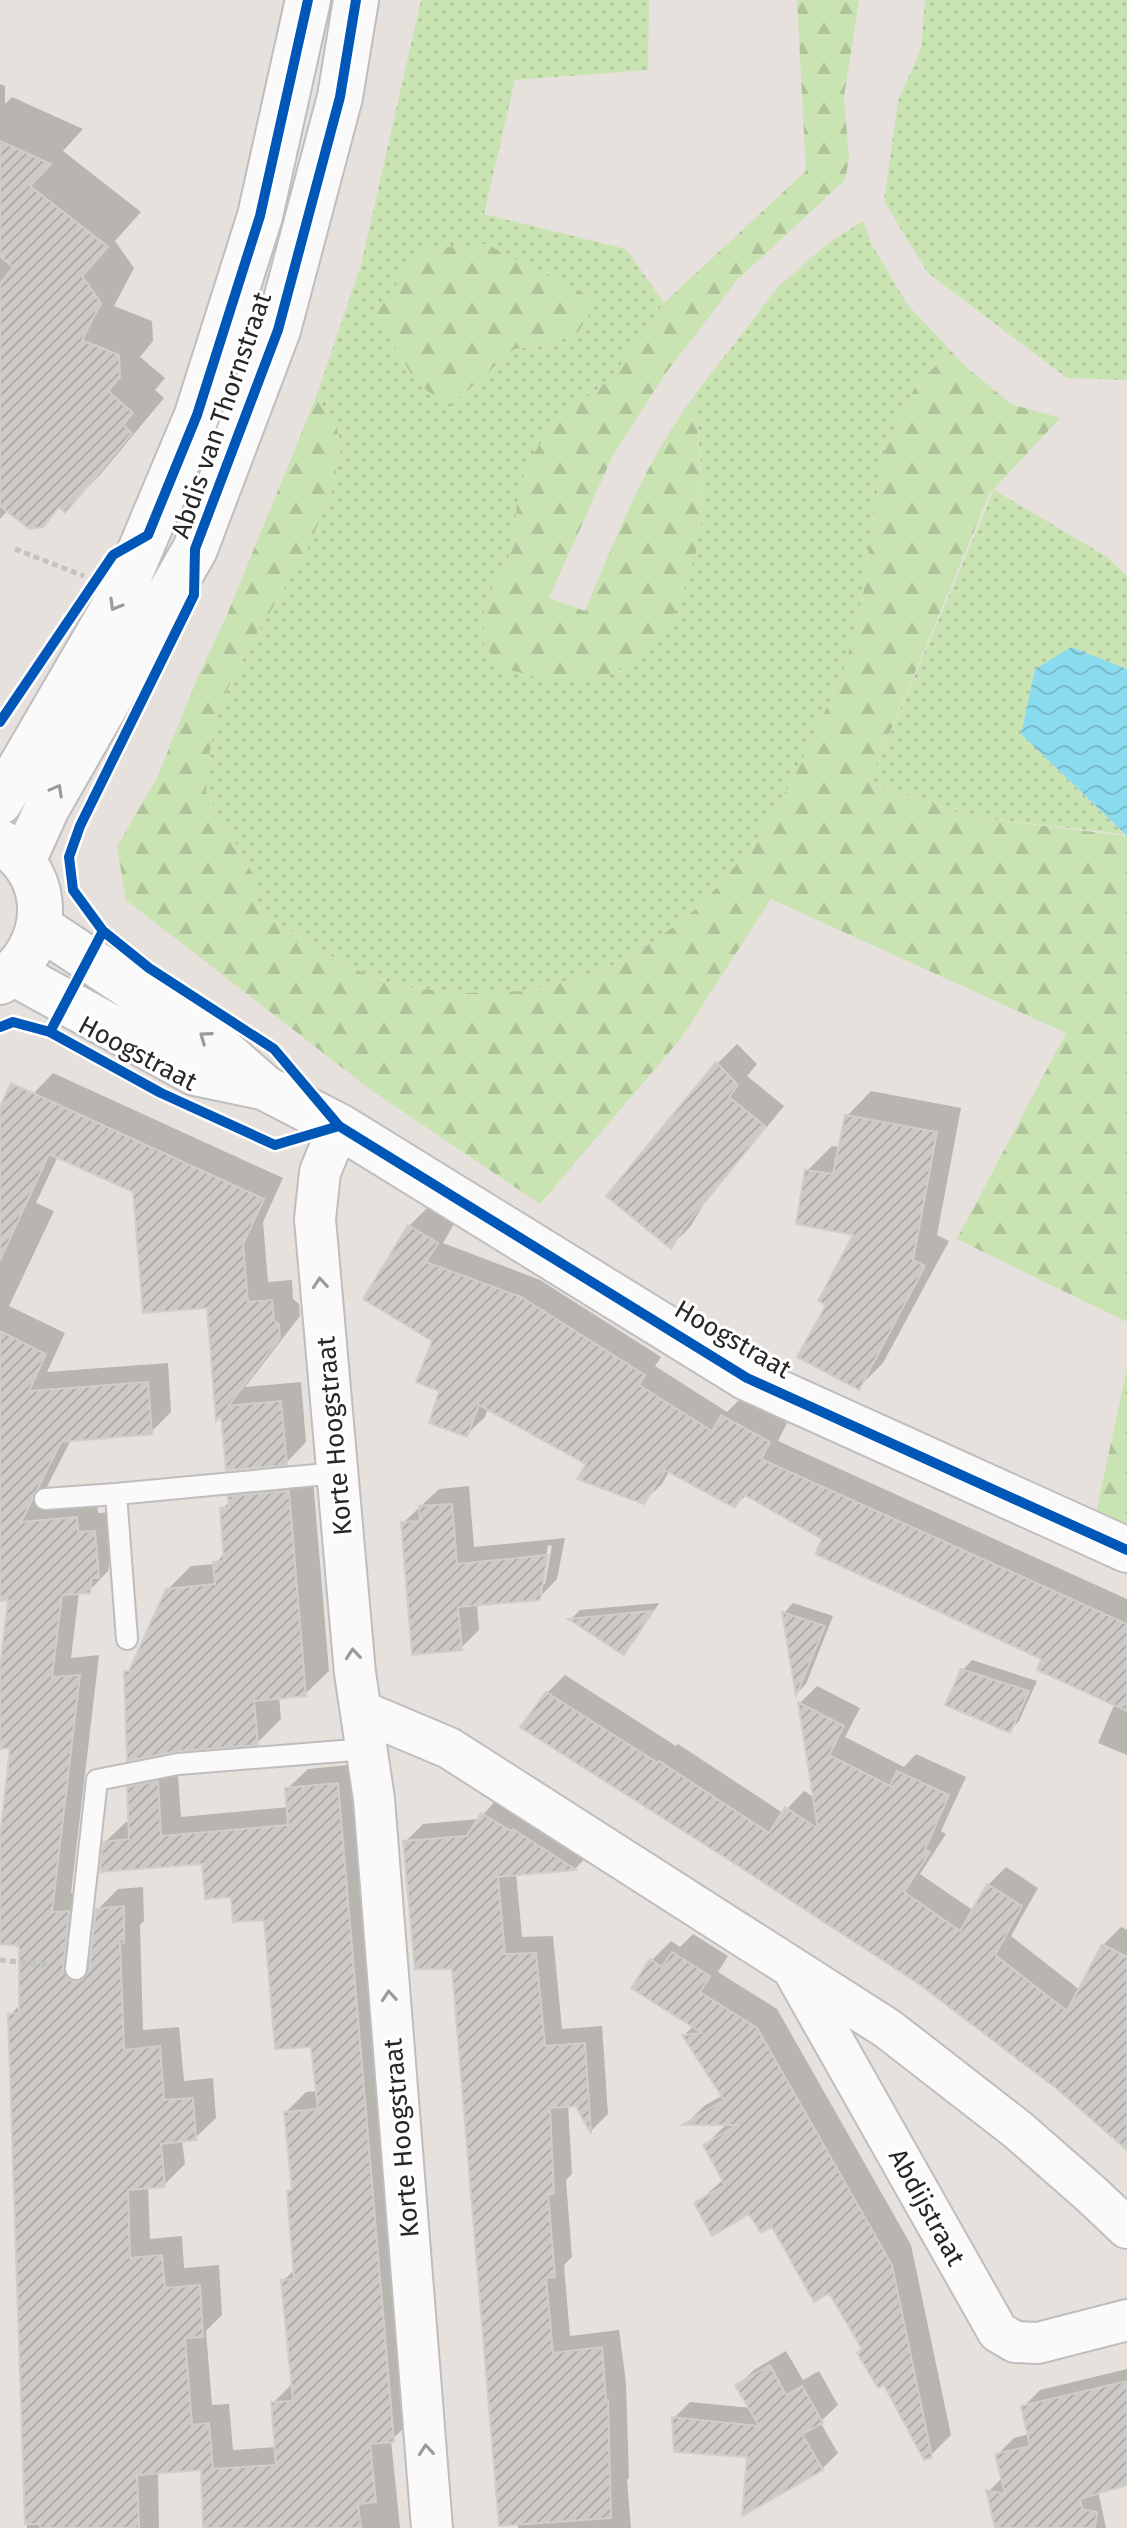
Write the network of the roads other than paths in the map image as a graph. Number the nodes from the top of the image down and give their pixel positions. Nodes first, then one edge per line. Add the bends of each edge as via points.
1 (308, 0) edge
2 (356, 0) edge
3 (0, 802) edge
4 (12, 851) edge
5 (40, 927) junction
6 (7, 978) edge
7 (265, 1088) junction
8 (339, 1126) junction
9 (337, 1473) junction
10 (116, 1494) junction
11 (45, 1499) dead end
12 (1127, 1550) edge
13 (127, 1639) dead end
14 (364, 1730) junction
15 (790, 1964) junction
16 (76, 1969) road end
17 (1127, 2228) edge
18 (1127, 2320) edge
19 (432, 2528) edge

1 -> 3 main road, Abdis van Thornstraat via 260,216 197,415 123,591
4 -> 2 main road, Abdis van Thornstraat via 47,808 195,549 278,330 340,97
4 - 5 main road via 39,892
5 - 6 main road via 31,952
7 -> 5 main road, Hoogstraat via 213,1042
6 - 7 main road, Hoogstraat via 195,1073
7 - 8 main road, Hoogstraat
9 -> 8 street, Korte Hoogstraat via 315,1219 320,1172
8 - 12 main road, Hoogstraat via 747,1378
9 - 10 lane
14 -> 9 street, Korte Hoogstraat
10 - 11 lane
10 - 13 lane
14 - 15 street, Abdijstraat via 449,1748
14 - 16 lane via 97,1780
19 -> 14 street, Korte Hoogstraat via 374,1799
15 - 17 street, Abdijstraat via 888,2029 1018,2130
15 - 18 street, Abdijstraat via 998,2332 1015,2342 1038,2343

